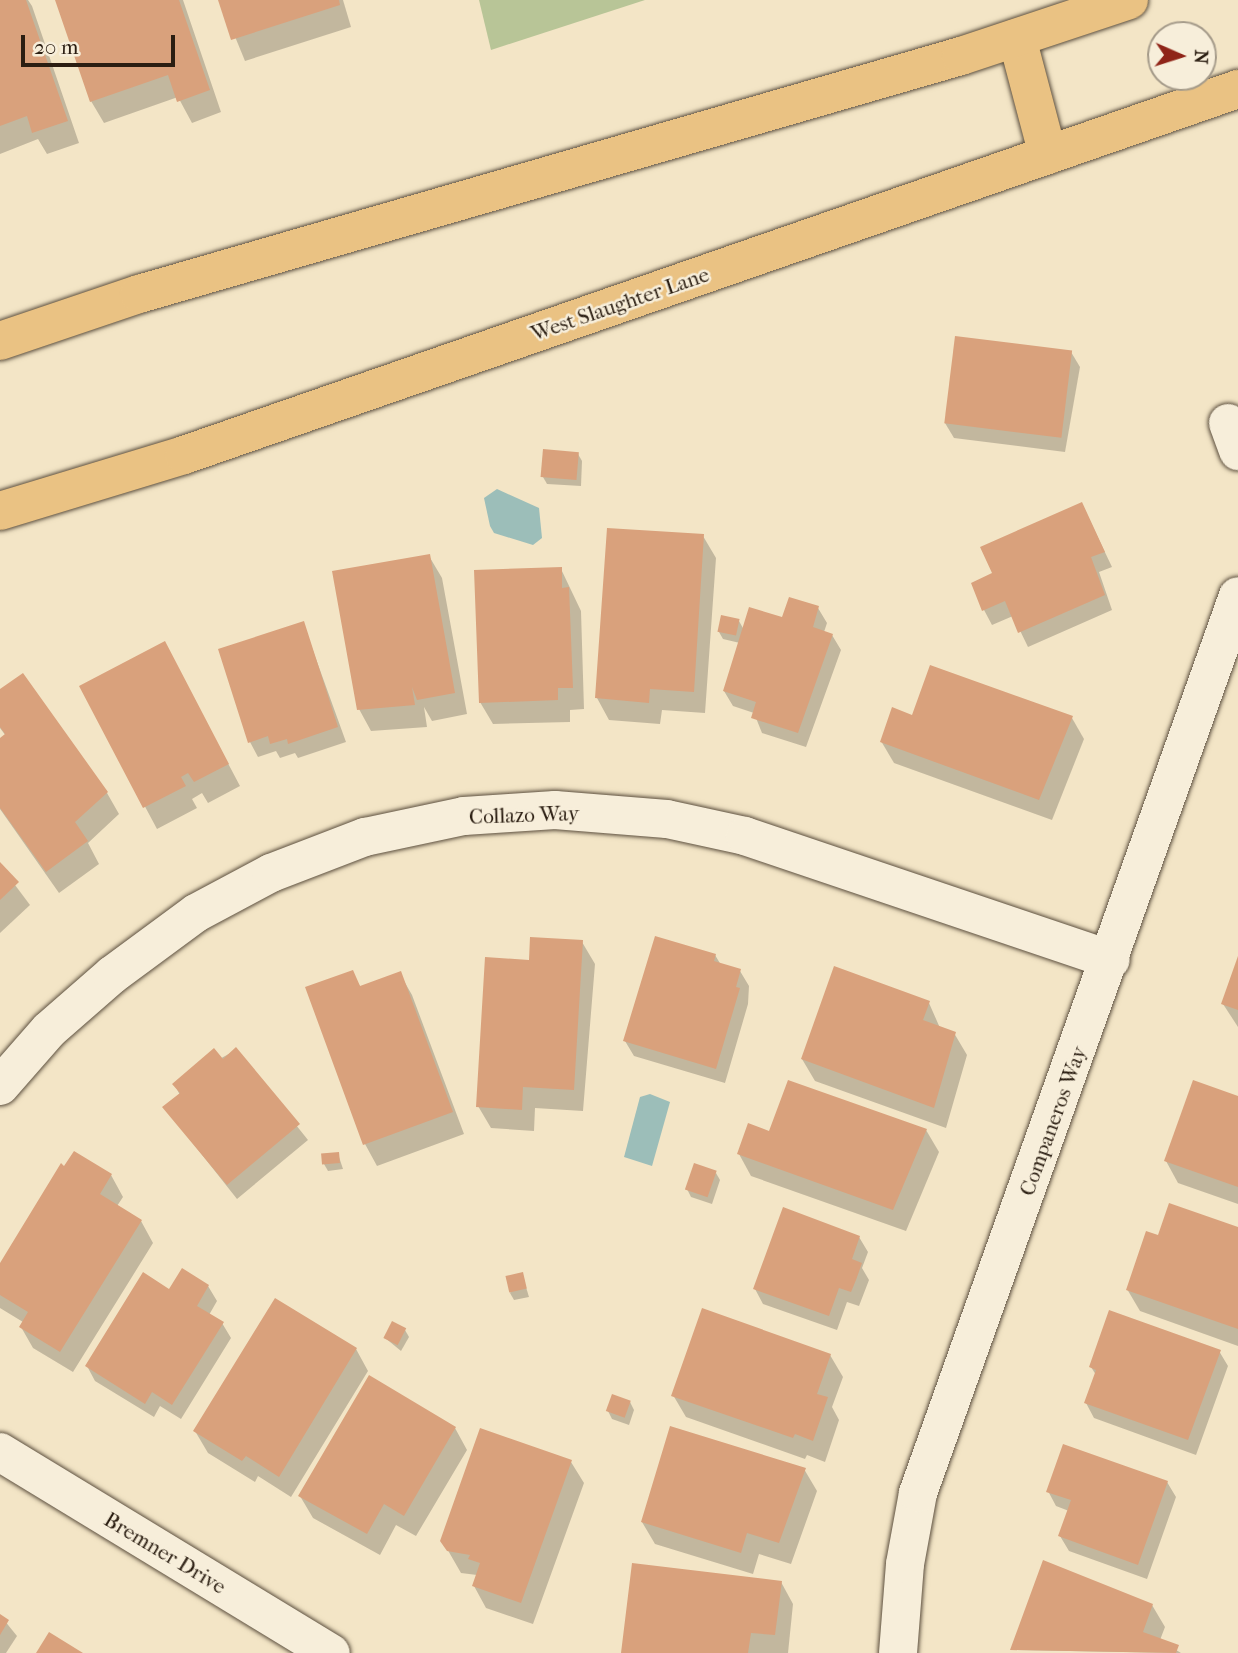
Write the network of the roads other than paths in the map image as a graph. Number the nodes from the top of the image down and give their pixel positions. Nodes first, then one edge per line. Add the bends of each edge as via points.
1 (1129, 0) edge
2 (1017, 38) junction
3 (1238, 89) edge
4 (1048, 155) junction
5 (0, 341) edge
6 (0, 511) edge
7 (1238, 596) edge
8 (1111, 960) junction
9 (0, 1086) edge
10 (0, 1452) edge
11 (331, 1653) edge
12 (898, 1653) edge

1 - 2 main road
2 - 4 main road
2 - 5 main road via 139,294
3 - 4 main road, West Slaughter Lane
4 - 6 main road, West Slaughter Lane via 184,455
7 - 8 street, Companeros Way
8 - 9 street, Collazo Way via 745,836 667,819 555,810 464,816 365,837 271,873 196,913 49,1030
8 - 12 street, Companeros Way via 918,1493 905,1564
10 - 11 street, Bremner Drive

